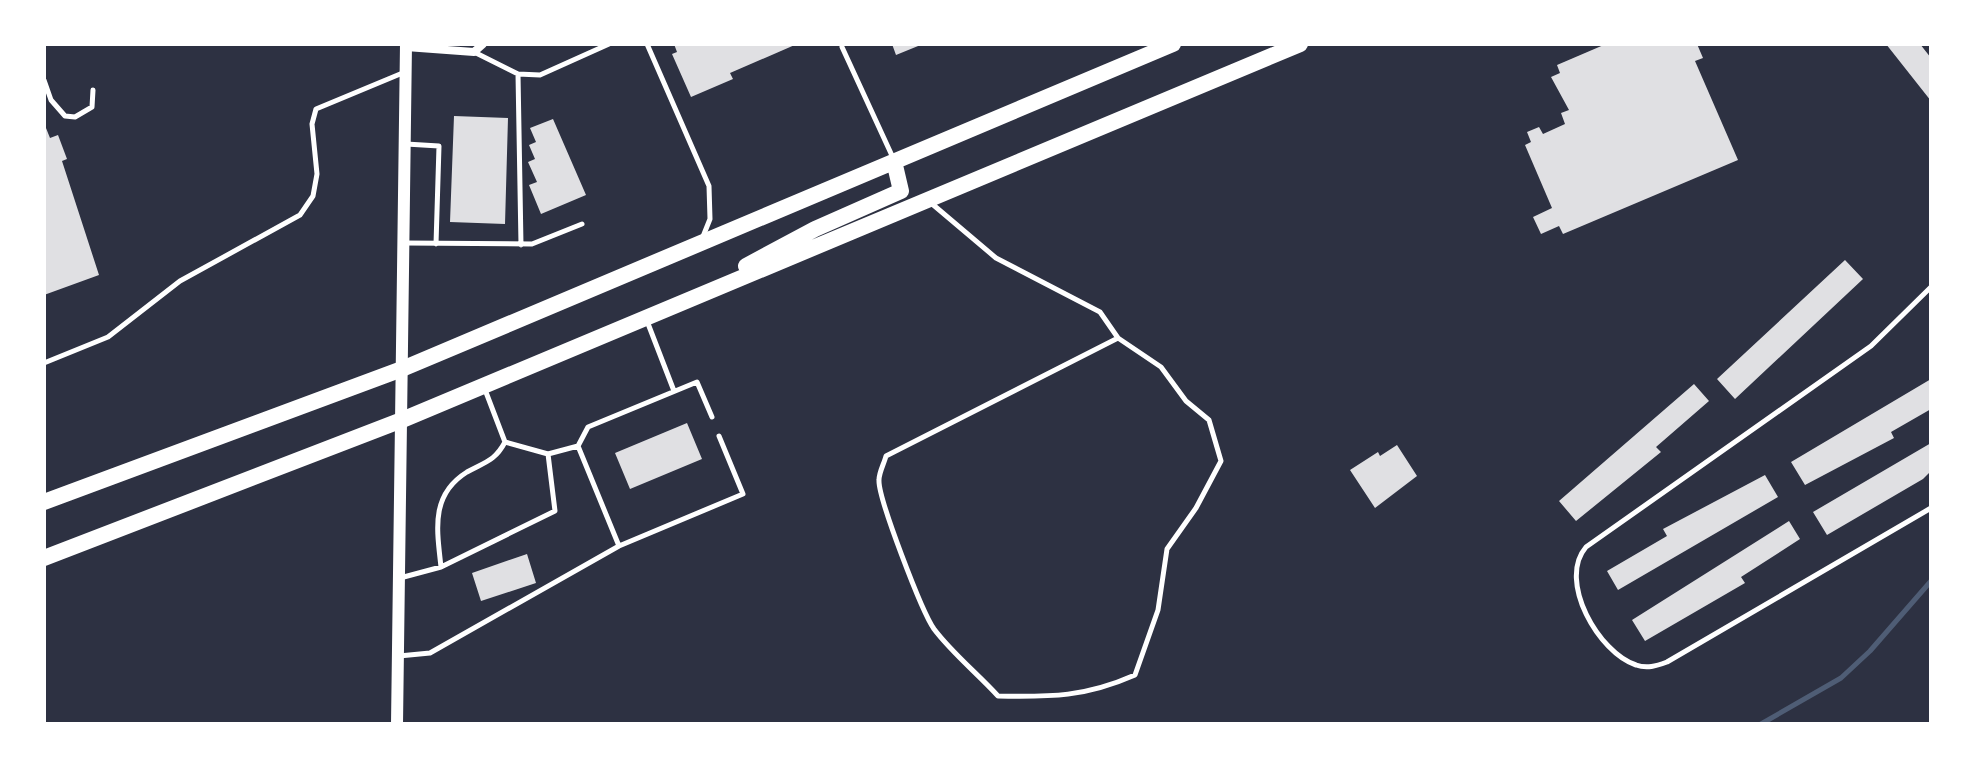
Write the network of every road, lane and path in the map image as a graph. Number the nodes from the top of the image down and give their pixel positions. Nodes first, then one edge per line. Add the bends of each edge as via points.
1 (483, 44) edge
2 (609, 44) edge
3 (647, 44) edge
4 (1173, 44) edge
5 (1300, 44) edge
6 (406, 45) edge
7 (842, 47) dead end
8 (474, 52) junction
9 (406, 72) junction
10 (518, 74) junction
11 (44, 80) edge
12 (93, 90) dead end
13 (405, 144) junction
14 (894, 161) junction
15 (927, 200) junction
16 (582, 224) dead end
17 (404, 243) junction
18 (436, 244) junction
19 (700, 244) junction
20 (521, 245) junction
21 (1931, 287) edge
22 (651, 316) junction
23 (1118, 338) junction
24 (44, 363) edge
25 (402, 369) junction
26 (483, 386) junction
27 (674, 391) junction
28 (712, 417) dead end
29 (402, 420) junction
30 (719, 436) dead end
31 (505, 442) junction
32 (578, 446) junction
33 (548, 454) junction
34 (44, 502) edge
35 (1931, 508) edge
36 (619, 546) junction
37 (44, 558) edge
38 (441, 567) junction
39 (399, 578) junction
40 (398, 656) junction
41 (397, 724) edge

1 - 8 street
2 - 10 lane via 540,75
3 - 19 lane via 709,186 710,219
4 - 14 main road
5 - 15 main road
6 - 8 street
6 - 9 street
7 - 14 lane
8 - 10 lane
9 - 13 street
9 - 24 lane via 316,109 312,124 317,174 313,196 300,215 180,281 108,337
10 - 20 lane
11 - 12 lane via 51,100 65,116 85,113 95,100
13 - 17 street
13 - 18 lane via 439,146
14 - 19 main road
14 - 22 main road via 901,191 815,229
15 - 22 main road
15 - 23 lane via 996,258 1100,312
16 - 20 lane
17 - 18 lane
17 - 25 street
18 - 20 lane
19 - 25 main road
21 - 35 lane via 1871,346 1586,547 1574,577 1578,598 1618,653 1635,665 1651,667
22 - 26 main road
22 - 27 lane
23 - 23 lane via 1161,367 1186,401 1209,420 1221,461 1167,549 1158,610 1135,675 1099,691 1060,698 998,696 935,629 918,600 882,503 879,478 886,456
25 - 29 street
25 - 34 main road
26 - 29 main road
26 - 31 lane
27 - 28 lane via 697,382
27 - 32 lane via 588,427
29 - 37 main road
29 - 39 street
30 - 36 lane via 743,494
31 - 33 lane
31 - 38 lane via 497,458 466,472 438,506
32 - 33 lane
32 - 36 lane
33 - 38 lane via 555,511
36 - 40 lane via 430,653
38 - 39 lane
39 - 40 street
40 - 41 street

